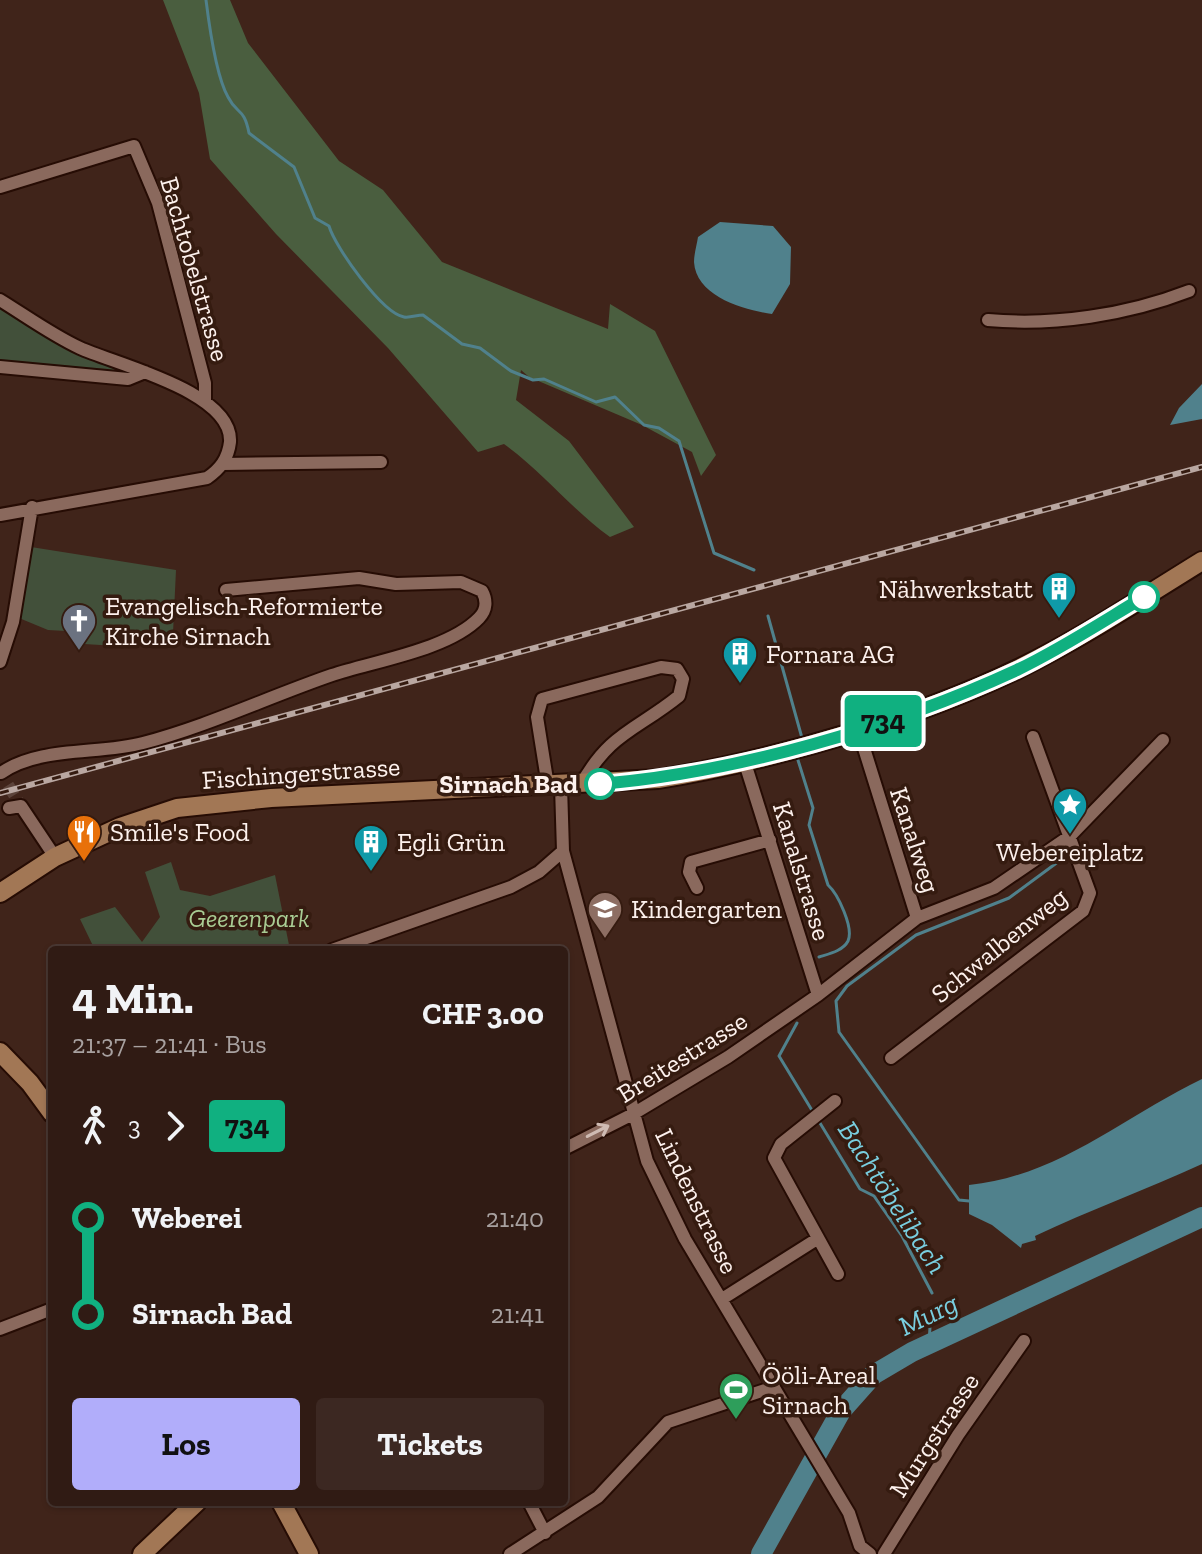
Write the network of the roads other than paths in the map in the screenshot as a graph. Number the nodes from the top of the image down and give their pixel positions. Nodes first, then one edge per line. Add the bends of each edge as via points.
1 (0, 187) edge
2 (1189, 291) dead end
3 (0, 300) edge
4 (988, 320) dead end
5 (0, 367) edge
6 (145, 372) junction
7 (205, 402) junction
8 (381, 462) dead end
9 (223, 464) junction
10 (32, 507) junction
11 (0, 515) edge
12 (1202, 561) edge
13 (226, 590) dead end
14 (6, 620) edge
15 (0, 662) edge
16 (858, 729) junction
17 (1033, 737) dead end
18 (1163, 740) dead end
19 (744, 760) junction
20 (3, 777) edge
21 (581, 785) junction
22 (554, 786) junction
23 (15, 807) tunnel mouth
24 (1070, 836) junction
25 (770, 840) junction
26 (563, 851) junction
27 (55, 857) junction
28 (697, 888) dead end
29 (0, 893) edge
30 (917, 918) junction
31 (343, 946) edge
32 (818, 995) junction
33 (0, 1052) edge
34 (891, 1058) dead end
35 (835, 1101) dead end
36 (48, 1108) edge
37 (633, 1114) junction
38 (568, 1147) edge
39 (817, 1239) junction
40 (838, 1274) dead end
41 (722, 1299) junction
42 (48, 1311) edge
43 (0, 1329) edge
44 (1024, 1341) dead end
45 (774, 1387) junction
46 (193, 1506) edge
47 (283, 1506) edge
48 (531, 1506) edge
49 (545, 1533) junction
50 (142, 1554) edge
51 (309, 1554) edge
52 (510, 1554) edge
53 (870, 1554) edge
54 (884, 1554) edge

1 - 7 street, Bachtobelstrasse via 134,146 158,203 205,383
2 - 4 street via 1079,317
3 - 6 street via 77,346
5 - 6 street via 128,379
6 - 7 street
7 - 9 street via 227,424 230,442
8 - 9 street
9 - 10 street via 199,480
10 - 11 street
10 - 14 street
12 - 16 main road, Fischingerstrasse via 1016,670
13 - 20 street via 359,578 396,584 461,582 482,591 486,603 481,617 435,643 132,746 25,760
14 - 15 street
16 - 19 main road, Fischingerstrasse
16 - 30 street, Kanalweg
17 - 24 street, Schwalbenweg
18 - 24 street
19 - 21 main road, Fischingerstrasse via 658,779
19 - 25 street, Kanalstrasse
21 - 22 main road, Fischingerstrasse
21 - 22 street, Lindenstrasse via 611,742 679,696 683,679 677,669 661,667 542,699 537,717
22 - 26 street, Lindenstrasse
22 - 27 main road, Fischingerstrasse via 271,798 177,808 123,825
23 - 27 street
24 - 30 street via 994,888
24 - 34 street, Schwalbenweg via 1090,893 1083,911
25 - 28 street via 691,862 689,872
25 - 32 street, Kanalstrasse
26 - 31 street via 511,887
26 - 37 street, Lindenstrasse
27 - 29 main road, Fischingerstrasse
30 - 32 street
32 - 37 street, Breitestrasse
33 - 36 main road
35 - 39 street via 781,1144 774,1158
38 -> 37 street, Breitestrasse
37 - 41 street, Lindenstrasse via 685,1239
39 - 40 street
39 - 41 street
41 - 45 street, Lindenstrasse
42 - 43 street
44 - 54 street, Murgstrasse
45 - 49 street via 668,1422 598,1497
45 - 53 street, Lindenstrasse via 849,1513 860,1546
46 - 50 main road
47 - 51 main road
48 - 49 street
49 - 52 street

